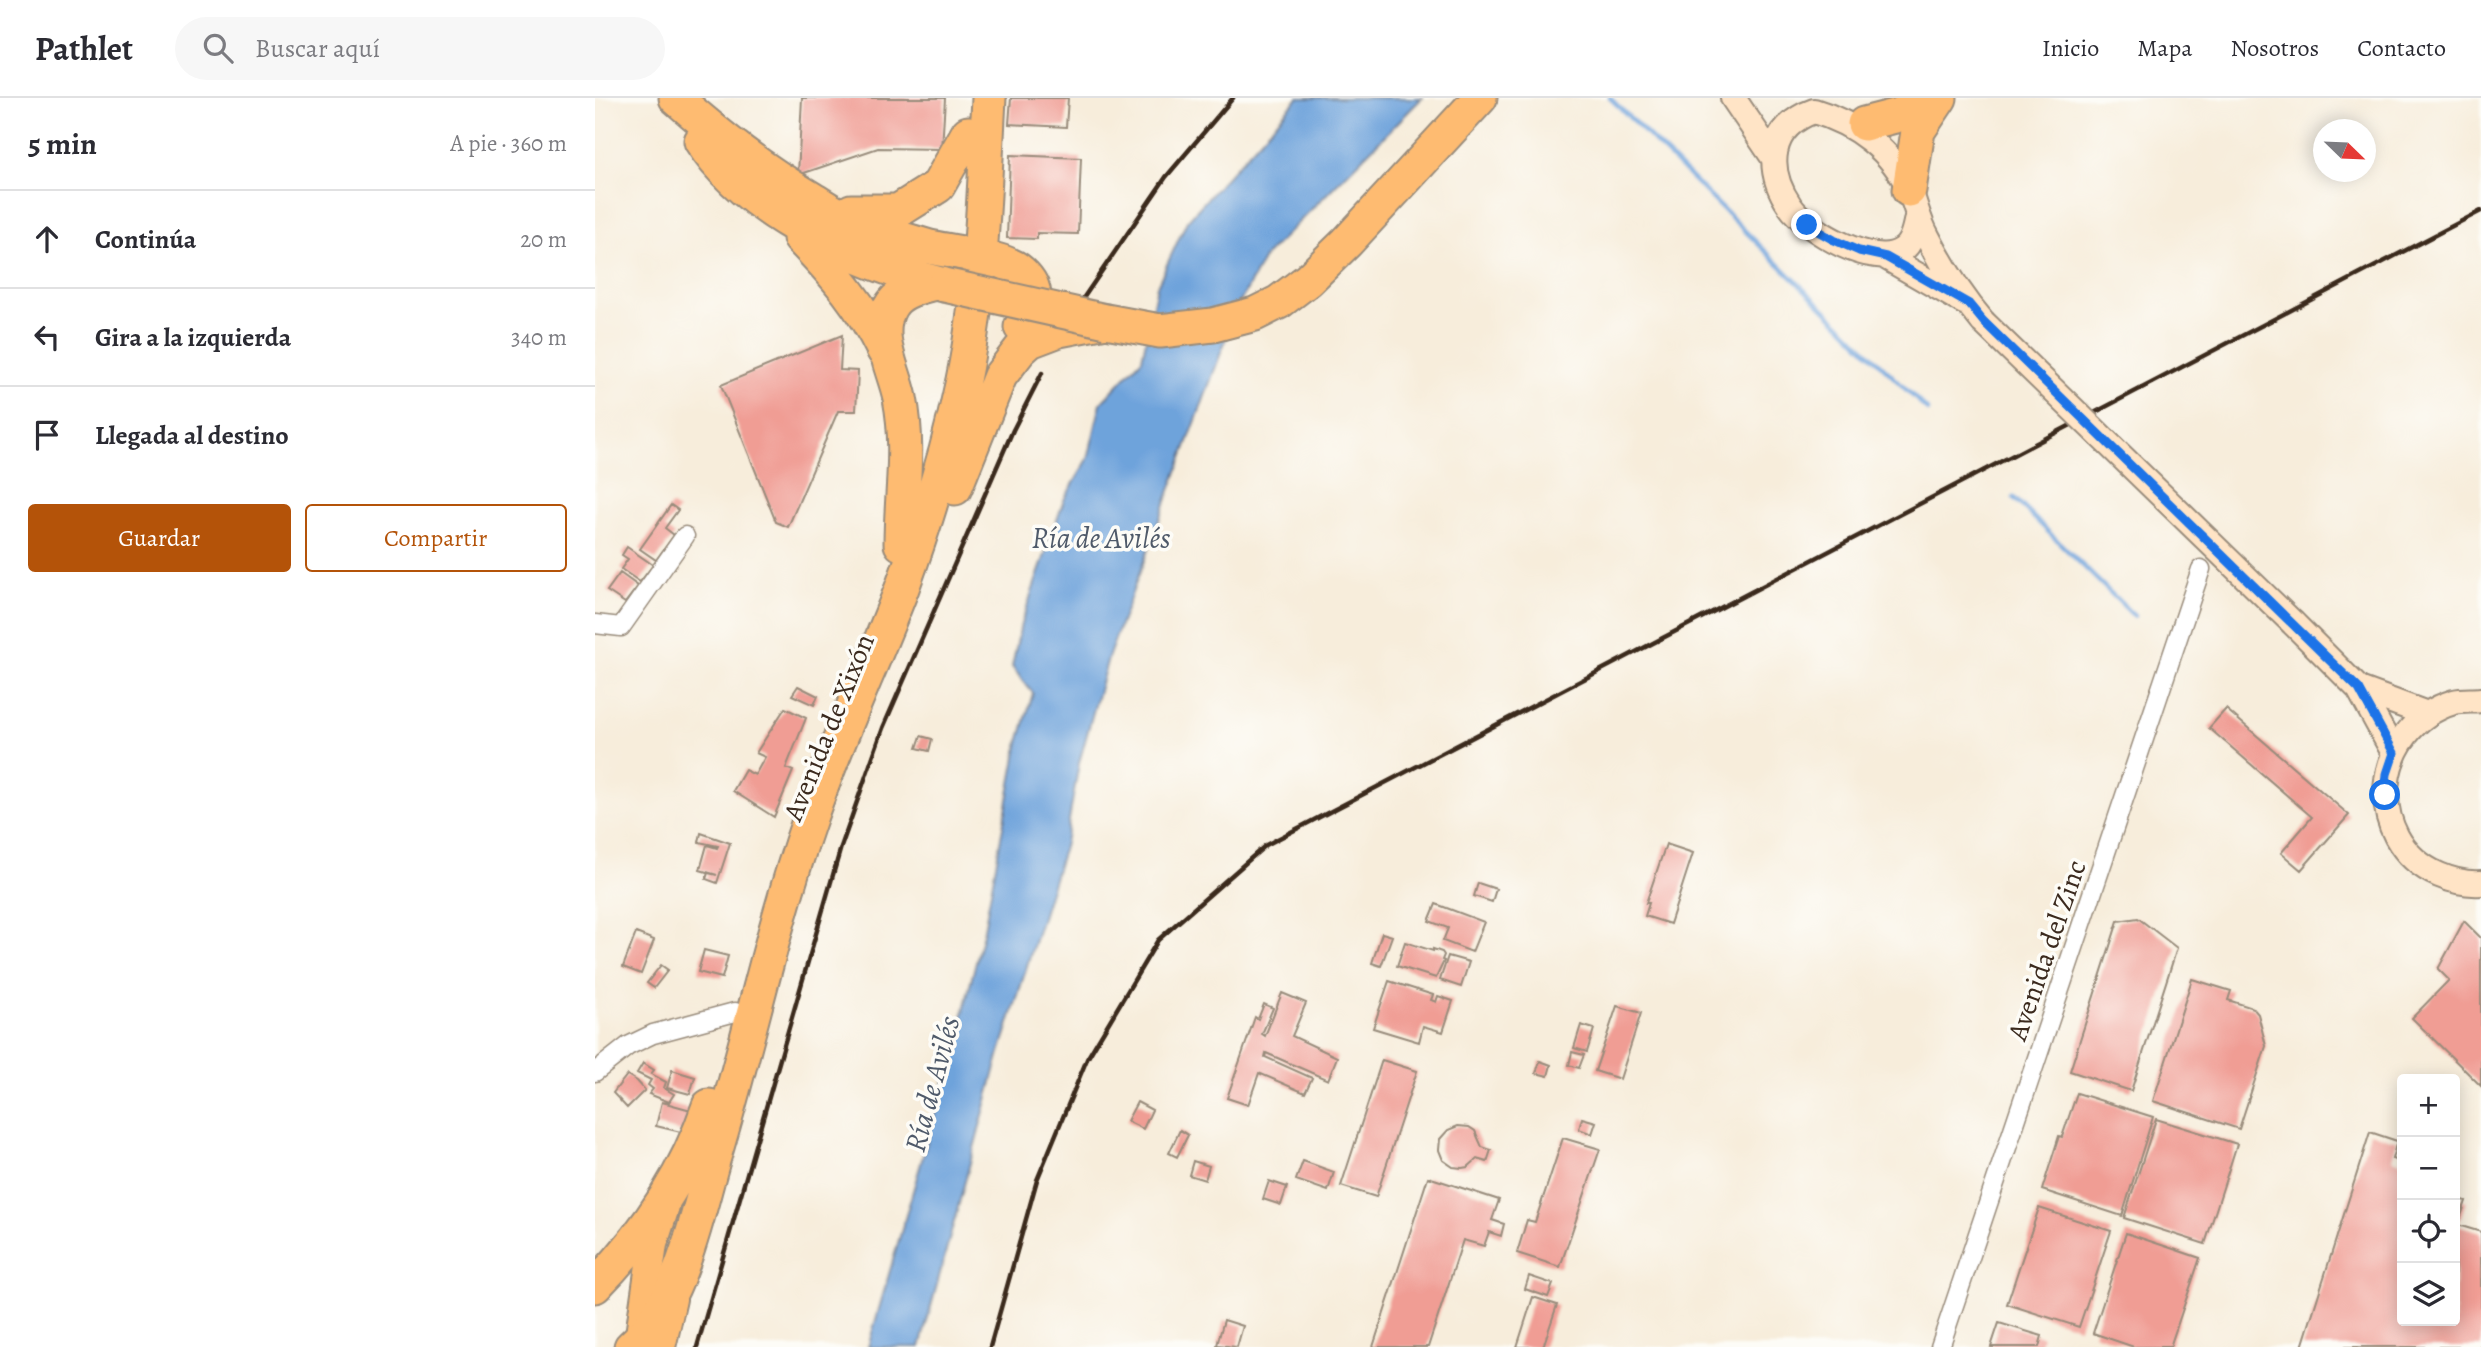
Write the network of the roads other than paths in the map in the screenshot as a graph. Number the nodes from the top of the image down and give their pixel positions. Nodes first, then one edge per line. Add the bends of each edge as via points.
1 (675, 98) edge
2 (970, 98) edge
3 (989, 98) edge
4 (1480, 98) edge
5 (1733, 98) edge
6 (1931, 98) edge
7 (1940, 98) edge
8 (1804, 105) edge
9 (1864, 124) dead end
10 (968, 133) junction
11 (1773, 157) junction
12 (1913, 203) junction
13 (825, 207) junction
14 (783, 220) junction
15 (970, 255) junction
16 (1886, 257) junction
17 (939, 284) junction
18 (1976, 313) junction
19 (1106, 321) junction
20 (889, 363) junction
21 (950, 436) junction
22 (685, 536) dead end
23 (901, 544) junction
24 (2201, 569) dead end
25 (901, 590) junction
26 (595, 624) edge
27 (2359, 689) junction
28 (2481, 700) edge
29 (2427, 714) junction
30 (2394, 753) junction
31 (2481, 883) edge
32 (735, 1012) junction
33 (595, 1072) edge
34 (676, 1179) junction
35 (595, 1286) edge
36 (643, 1345) edge
37 (1940, 1347) edge

1 - 13 highway via 724,141
1 - 14 highway via 708,152
2 - 10 highway, Avenida de Xixón
3 - 15 highway, Avenida de Xixón
4 - 19 highway via 1347,242 1279,302 1213,325 1160,331
5 - 11 main road
6 - 9 highway
7 - 12 highway via 1918,131
8 - 11 main road via 1779,139
8 - 12 main road via 1836,117 1870,138 1889,159
10 - 13 highway via 938,186 898,211
10 - 15 highway, Avenida de Xixón
11 - 16 main road via 1781,190 1807,225 1859,251
12 - 16 main road via 1914,233 1904,250
12 - 18 main road via 1928,239
13 - 15 highway via 856,224
14 - 17 highway via 856,256
14 - 20 highway via 839,278 870,321
15 - 21 highway, Avenida de Xixón via 972,331
15 - 21 highway via 1009,263 1021,272 1036,299 1023,326 987,361
15 - 23 highway, Avenida de Xixón via 947,374
16 - 18 main road
17 - 19 highway, bridge
17 - 20 highway via 905,292 888,310 884,332
18 - 27 main road, bridge
19 - 25 highway via 1046,334 1030,341 1011,360 1000,376 924,560
20 - 23 highway via 906,449
21 - 25 highway, Avenida de Xixón
22 - 26 street via 621,627
23 - 32 highway, Avenida de Xixón via 791,816
24 - 37 street, Avenida del Zinc
25 - 36 highway, Avenida de Xixón via 809,822 677,1280
27 - 29 main road
27 - 30 main road
28 - 29 main road via 2455,702
29 - 30 main road
30 - 31 main road via 2385,795 2392,825 2407,852 2428,870 2453,881
32 - 33 street via 653,1034 628,1046
32 - 34 highway, Avenida de Xixón via 702,1126
34 - 35 highway via 648,1223
34 - 36 main road, Avenida de Xixón via 653,1244

